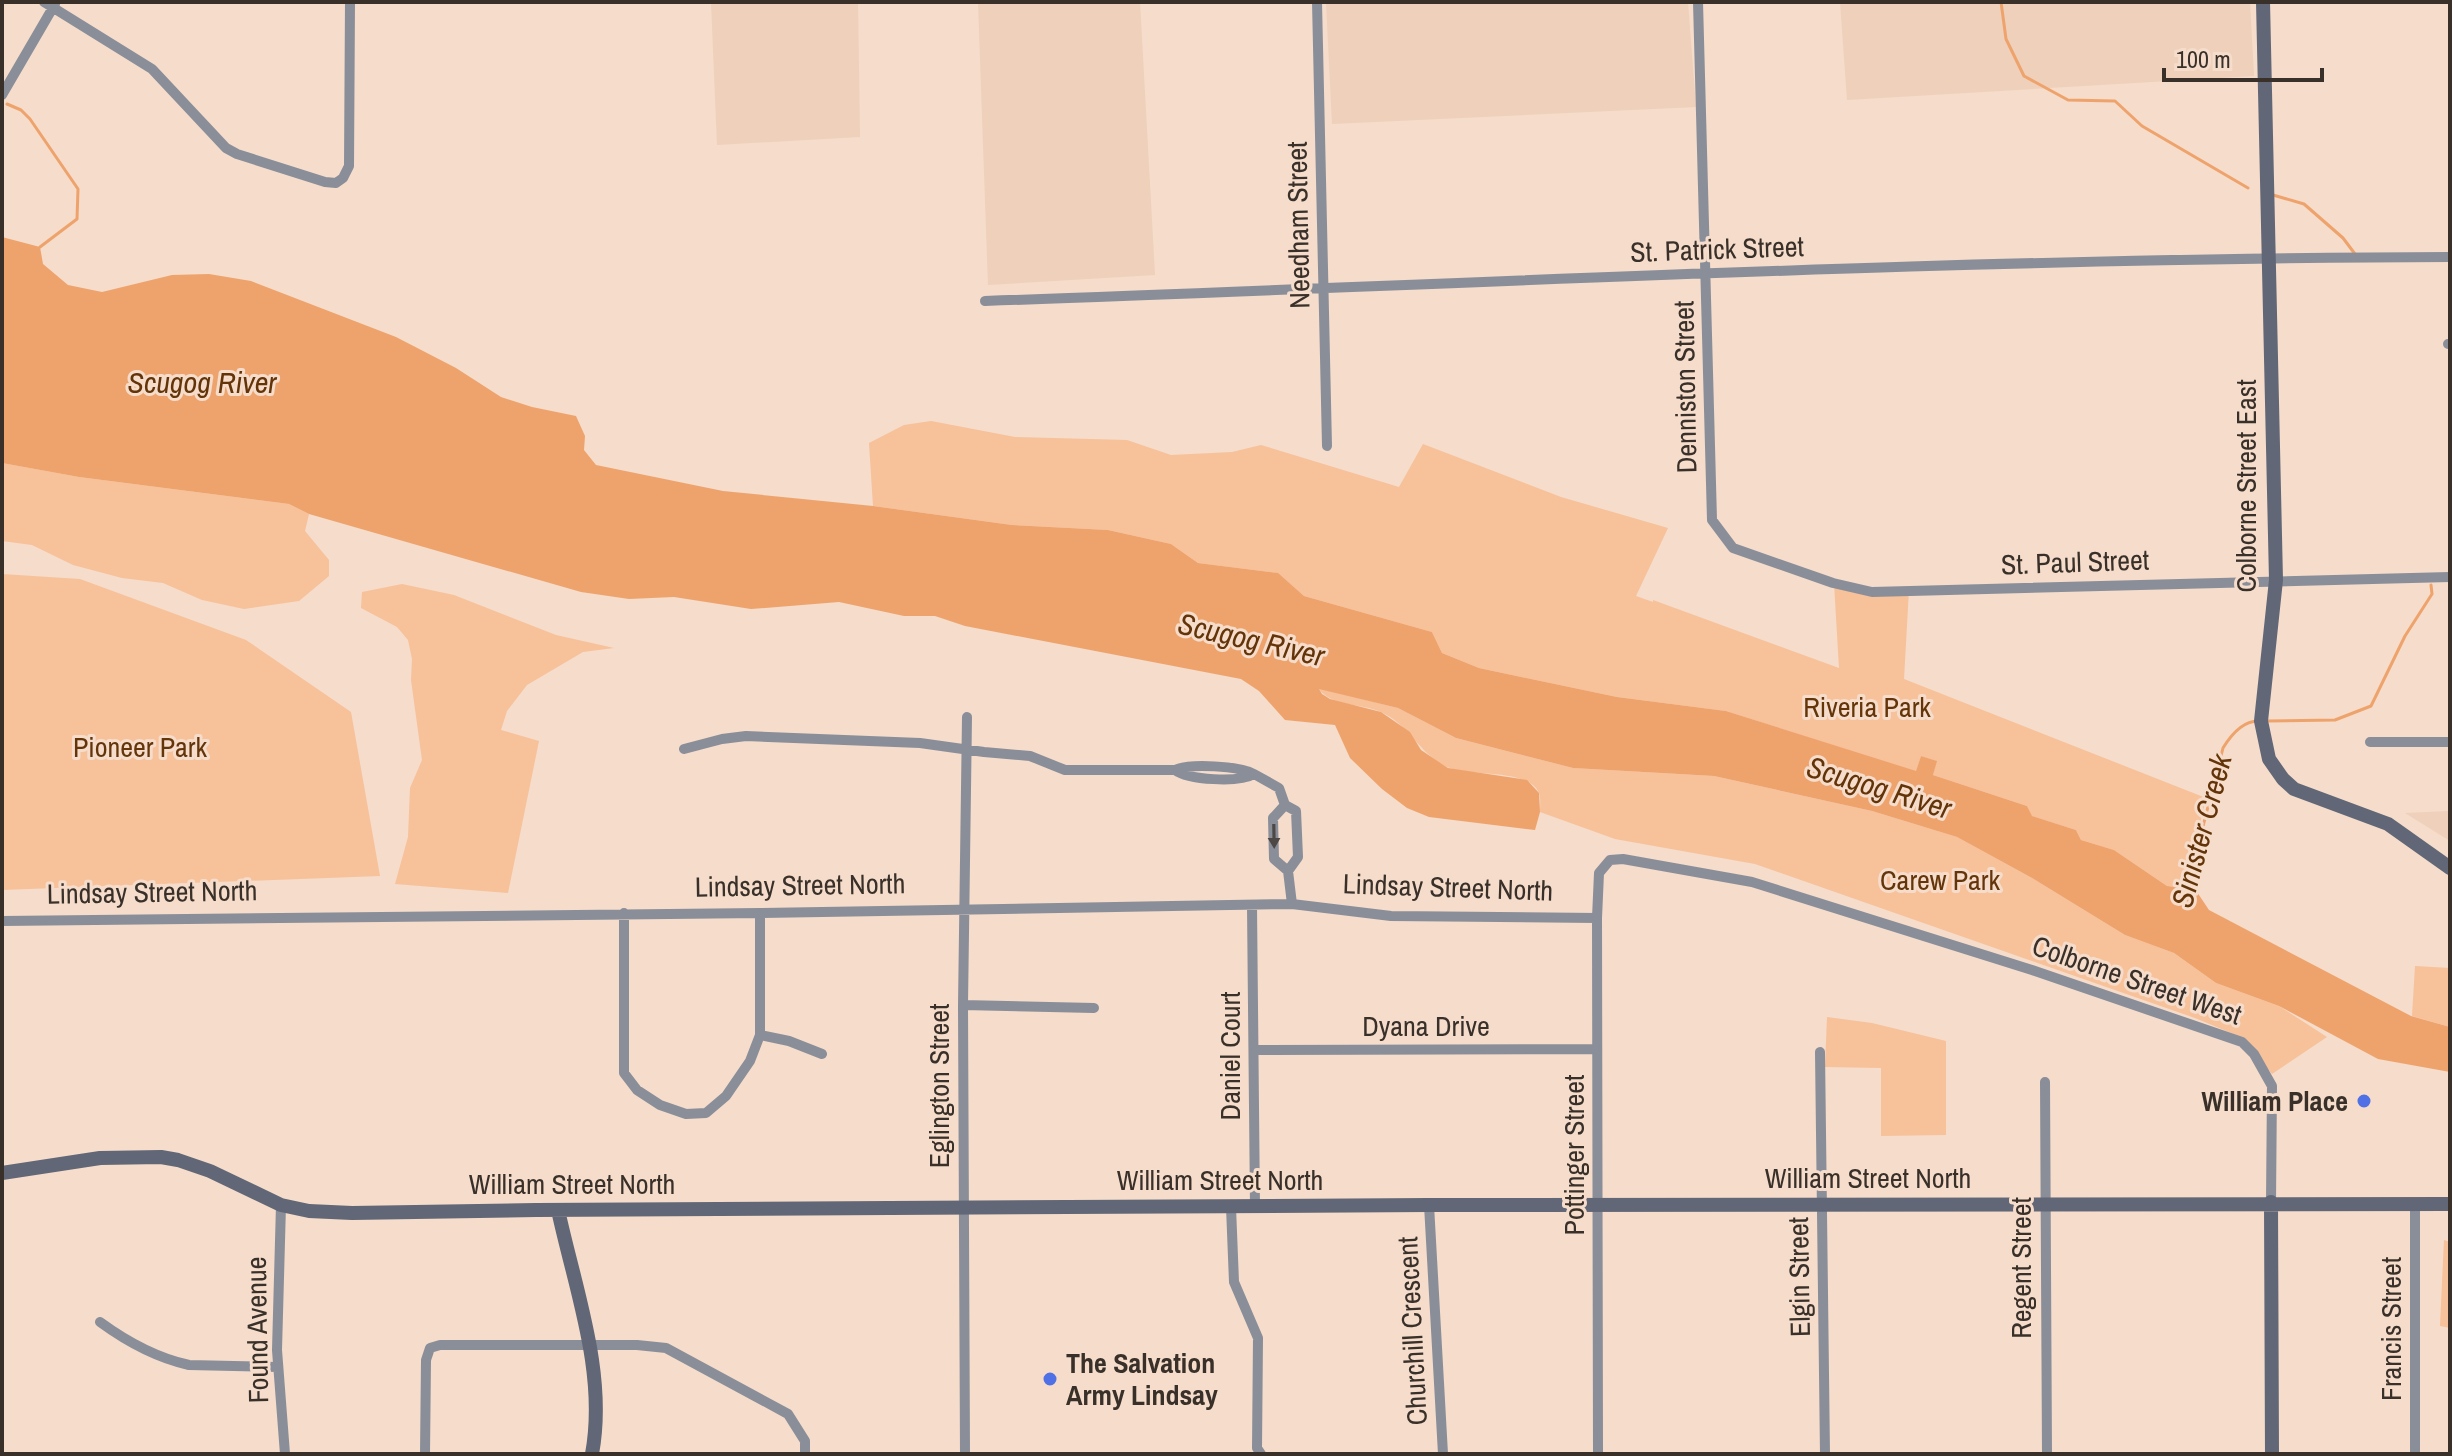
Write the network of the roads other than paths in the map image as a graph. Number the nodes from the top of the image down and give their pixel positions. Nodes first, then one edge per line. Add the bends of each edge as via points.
1 (350, 2) edge
2 (1317, 2) edge
3 (1698, 2) edge
4 (2263, 2) edge
5 (51, 4) edge
6 (2, 95) edge
7 (2270, 257) junction
8 (2450, 257) edge
9 (1707, 273) junction
10 (1322, 289) junction
11 (985, 301) dead end
12 (1327, 446) dead end
13 (1718, 529) joint
14 (2450, 577) edge
15 (2276, 580) junction
16 (967, 717) dead end
17 (2370, 742) dead end
18 (2450, 742) edge
19 (684, 749) dead end
20 (967, 750) junction
21 (1285, 805) junction
22 (1610, 860) joint
23 (2448, 866) edge
24 (1288, 871) junction
25 (1292, 904) junction
26 (1252, 906) junction
27 (964, 908) junction
28 (624, 913) junction
29 (760, 913) junction
30 (1597, 918) junction
31 (2, 921) edge
32 (963, 1005) junction
33 (1094, 1008) dead end
34 (760, 1035) junction
35 (1597, 1049) junction
36 (1254, 1050) junction
37 (1820, 1052) dead end
38 (822, 1054) dead end
39 (2045, 1082) dead end
40 (2, 1173) edge
41 (2271, 1202) junction
42 (2045, 1204) junction
43 (2415, 1204) junction
44 (2450, 1204) edge
45 (281, 1205) junction
46 (1429, 1205) junction
47 (1598, 1205) junction
48 (1822, 1205) junction
49 (963, 1207) junction
50 (1231, 1207) junction
51 (1255, 1207) junction
52 (558, 1210) junction
53 (100, 1322) dead end
54 (589, 1345) junction
55 (278, 1367) junction
56 (285, 1454) edge
57 (425, 1454) edge
58 (592, 1454) edge
59 (805, 1454) edge
60 (965, 1454) edge
61 (1261, 1454) edge
62 (1443, 1454) edge
63 (1598, 1454) edge
64 (1825, 1454) edge
65 (2047, 1454) edge
66 (2272, 1454) edge
67 (2415, 1454) edge

1 - 5 street via 349,166 336,183 226,148 152,69
2 - 10 street, Needham Street
3 - 9 street, Denniston Street
4 - 7 street, Colborne Street East
5 - 6 street
7 - 8 street, St. Patrick Street
7 - 9 street, St. Patrick Street
7 - 15 street, Colborne Street East
9 - 10 street, St. Patrick Street
9 - 13 street, Denniston Street via 1712,520
10 - 11 street, St. Patrick Street
10 - 12 street, Needham Street
13 - 15 street, St. Paul Street via 1733,548 1872,592
14 - 15 street, St. Paul Street
15 - 23 street, Colborne Street East via 2261,721 2269,759 2294,789 2383,821
16 - 20 street, Eglington Street
17 - 18 street
19 - 20 street via 758,736
20 - 21 street via 1030,756 1065,770 1175,770 1183,776 1211,772 1245,779 1254,774 1279,788
20 - 27 street, Eglington Street
21 - 24 street via 1296,811 1298,857
21 -> 24 street via 1273,818 1274,859
22 - 30 street, Pottinger Street via 1599,873
22 - 41 street, Colborne Street West via 1752,882 2242,1042 2272,1086
24 - 25 street
25 - 26 street, Lindsay Street North
25 - 30 street, Lindsay Street North via 1391,916
26 - 27 street, Lindsay Street North
26 - 36 street, Daniel Court
27 - 29 street, Lindsay Street North
27 - 32 street, Eglington Street
28 - 29 street, Lindsay Street North
28 - 31 street, Lindsay Street North
28 - 34 street via 624,1073 637,1090 686,1114 706,1113 726,1096
29 - 34 street
30 - 35 street, Pottinger Street
32 - 33 street
32 - 49 street, Eglington Street
34 - 38 street
35 - 36 street, Dyana Drive
35 - 47 street, Pottinger Street
36 - 51 street, Daniel Court
37 - 48 street, Elgin Street
39 - 42 street, Regent Street
40 - 45 street, William Street North via 100,1158 161,1157 210,1171
41 - 42 street, William Street North
41 - 43 street, William Street North
41 - 66 street, Colborne Street West
42 - 48 street, William Street North
42 - 65 street, Regent Street
43 - 44 street, William Street North
43 - 67 street, Francis Street
45 - 52 street, William Street North via 352,1213
45 - 55 street, Found Avenue
46 - 47 street, William Street North
46 - 51 street, William Street North
46 - 62 street, Churchill Crescent
47 - 48 street, William Street North
47 - 63 street, Pottinger Street
48 - 64 street, Elgin Street
49 - 50 street, William Street North
49 - 52 street, William Street North
49 - 60 street, Eglington Street
50 - 51 street, William Street North
50 - 61 street via 1234,1282 1258,1338
52 - 54 street
53 - 55 street via 175,1362
54 - 57 street via 430,1348
54 - 58 street via 598,1419
54 - 59 street via 666,1348 788,1414 805,1441
55 - 56 street, Found Avenue

